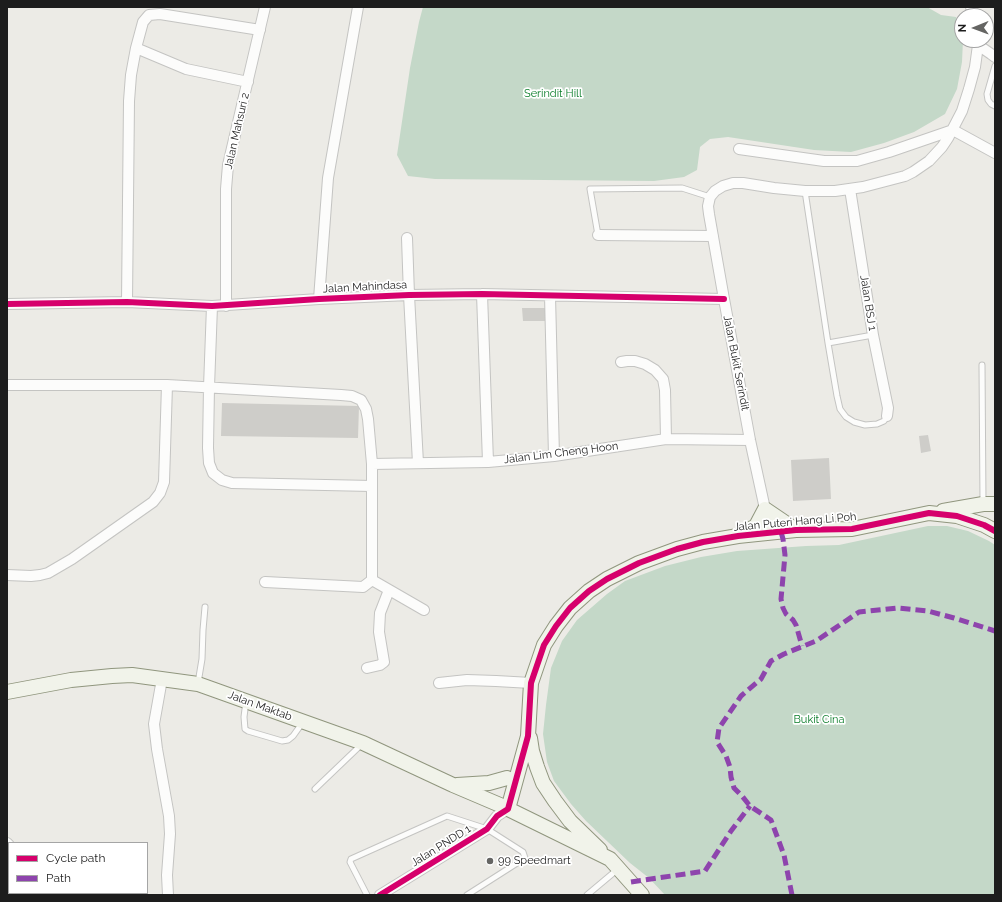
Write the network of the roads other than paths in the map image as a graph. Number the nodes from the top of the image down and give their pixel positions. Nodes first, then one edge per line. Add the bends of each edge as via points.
1 (265, 7) edge
2 (358, 7) edge
3 (260, 30) junction
4 (136, 48) junction
5 (977, 48) edge
6 (984, 48) edge
7 (995, 57) edge
8 (995, 66) edge
9 (248, 82) junction
10 (995, 106) edge
11 (953, 130) junction
12 (739, 149) dead end
13 (995, 153) edge
14 (850, 189) junction
15 (805, 190) junction
16 (710, 196) junction
17 (598, 235) joint
18 (713, 236) junction
19 (407, 238) dead end
20 (482, 294) junction
21 (409, 295) junction
22 (550, 296) junction
23 (724, 299) junction
24 (319, 300) junction
25 (126, 302) junction
26 (7, 304) edge
27 (212, 306) junction
28 (226, 306) junction
29 (873, 335) junction
30 (828, 343) junction
31 (621, 362) dead end
32 (982, 365) dead end
33 (7, 385) edge
34 (167, 385) junction
35 (209, 387) junction
36 (888, 416) joint
37 (666, 440) junction
38 (750, 440) junction
39 (554, 456) junction
40 (488, 462) junction
41 (418, 463) junction
42 (372, 464) junction
43 (372, 486) junction
44 (989, 504) edge
45 (765, 510) junction
46 (929, 513) junction
47 (796, 530) junction
48 (995, 531) edge
49 (766, 533) junction
50 (738, 536) junction
51 (7, 575) edge
52 (372, 580) junction
53 (265, 582) dead end
54 (389, 590) junction
55 (205, 607) dead end
56 (424, 610) dead end
57 (367, 668) dead end
58 (162, 679) junction
59 (439, 683) dead end
60 (531, 683) junction
61 (198, 684) junction
62 (7, 692) edge
63 (246, 700) junction
64 (529, 718) junction
65 (303, 721) junction
66 (363, 743) junction
67 (507, 778) junction
68 (453, 785) junction
69 (315, 789) dead end
70 (502, 810) junction
71 (487, 829) junction
72 (615, 864) junction
73 (168, 895) edge
74 (367, 895) edge
75 (380, 895) edge
76 (467, 895) edge
77 (587, 895) edge
78 (642, 895) edge

1 - 3 street, Jalan Mahsuri 2
2 - 24 street via 328,178
3 - 4 street via 160,14 149,15 143,22
3 - 9 street, Jalan Mahsuri 2
4 - 9 street via 186,69
4 - 25 street via 129,101
5 - 11 street via 969,90
6 - 7 street
8 - 10 lane via 987,94 988,100
9 - 28 street, Jalan Mahsuri 2 via 228,165
11 - 12 street via 857,161 824,161
11 - 13 street
11 - 14 street via 929,161 913,172
14 - 15 street
14 - 29 street, Jalan BSJ 1
15 - 16 street via 733,183 723,186
15 - 30 lane
16 - 17 lane via 682,188 590,189
16 - 18 street, Jalan Bukit Serindit via 708,206
17 - 18 street
18 - 23 street, Jalan Bukit Serindit
19 - 21 street
20 - 21 street, Jalan Mahindasa
20 - 22 street, Jalan Mahindasa
20 - 40 street
21 - 24 street, Jalan Mahindasa
21 - 41 street
22 - 23 street, Jalan Mahindasa
22 - 39 street
23 - 38 street, Jalan Bukit Serindit
24 - 28 street, Jalan Mahindasa
25 - 26 street, Jalan Mahindasa
25 - 27 street, Jalan Mahindasa
27 - 28 street, Jalan Mahindasa
27 - 35 street
29 - 30 lane
29 - 36 street, Jalan BSJ 1
30 - 36 lane via 840,409 846,417 864,426 877,424
31 - 37 street via 628,360 645,364 655,370 662,379 665,390
32 - 44 lane
33 - 34 street
34 - 35 street
34 - 51 street via 164,482 160,494 153,502 72,559 48,572 31,576
35 - 42 street via 352,396 361,400 368,419
35 - 43 street via 210,463 213,473 222,480 232,483
37 - 38 street, Jalan Lim Cheng Hoon
37 - 39 street, Jalan Lim Cheng Hoon
38 - 45 street, Jalan Bukit Serindit
39 - 40 street, Jalan Lim Cheng Hoon
40 - 41 street, Jalan Lim Cheng Hoon
41 - 42 street, Jalan Lim Cheng Hoon
42 - 43 street
43 - 52 street
44 - 46 street
45 - 47 street
45 - 49 street, Jalan Bukit Serindit
45 - 50 street via 756,526
46 - 47 street, Jalan Puteri Hang Li Poh via 852,529
46 - 48 street, Jalan Puteri Hang Li Poh via 956,516
47 - 49 street, Jalan Puteri Hang Li Poh
49 - 50 street, Jalan Puteri Hang Li Poh
50 - 60 street, Jalan Puteri Hang Li Poh via 671,551 633,566 589,591 570,608 544,645
52 - 53 street via 363,587
52 - 54 street
54 - 56 street
54 - 57 street via 380,613 379,632 384,662
55 - 61 lane
58 - 61 street, Jalan Maktab
58 - 62 street, Jalan Maktab via 132,675 92,677
58 - 73 street via 154,724 169,816
59 - 60 street via 467,680
60 - 64 street, Jalan Puteri Hang Li Poh
61 - 63 street, Jalan Maktab
63 - 65 street, Jalan Maktab
63 - 65 lane via 244,717 245,729 248,731 282,741 288,740
64 - 67 street, Jalan Puteri Hang Li Poh via 520,734
64 - 70 street, Jalan Puteri Hang Li Poh via 528,736
64 - 72 street via 532,751 543,784 570,821
65 - 66 street, Jalan Maktab
66 - 68 street, Jalan Maktab
66 - 69 lane
67 - 68 street via 489,783
67 - 70 street, Jalan Puteri Hang Li Poh
68 - 70 street, Jalan Maktab
70 - 71 street, Jalan PNDD 1
70 - 72 street
71 - 74 lane via 447,816 351,859 350,862
71 - 75 street, Jalan PNDD 1
71 - 76 lane via 523,852 525,858
72 - 77 lane
72 - 78 street

